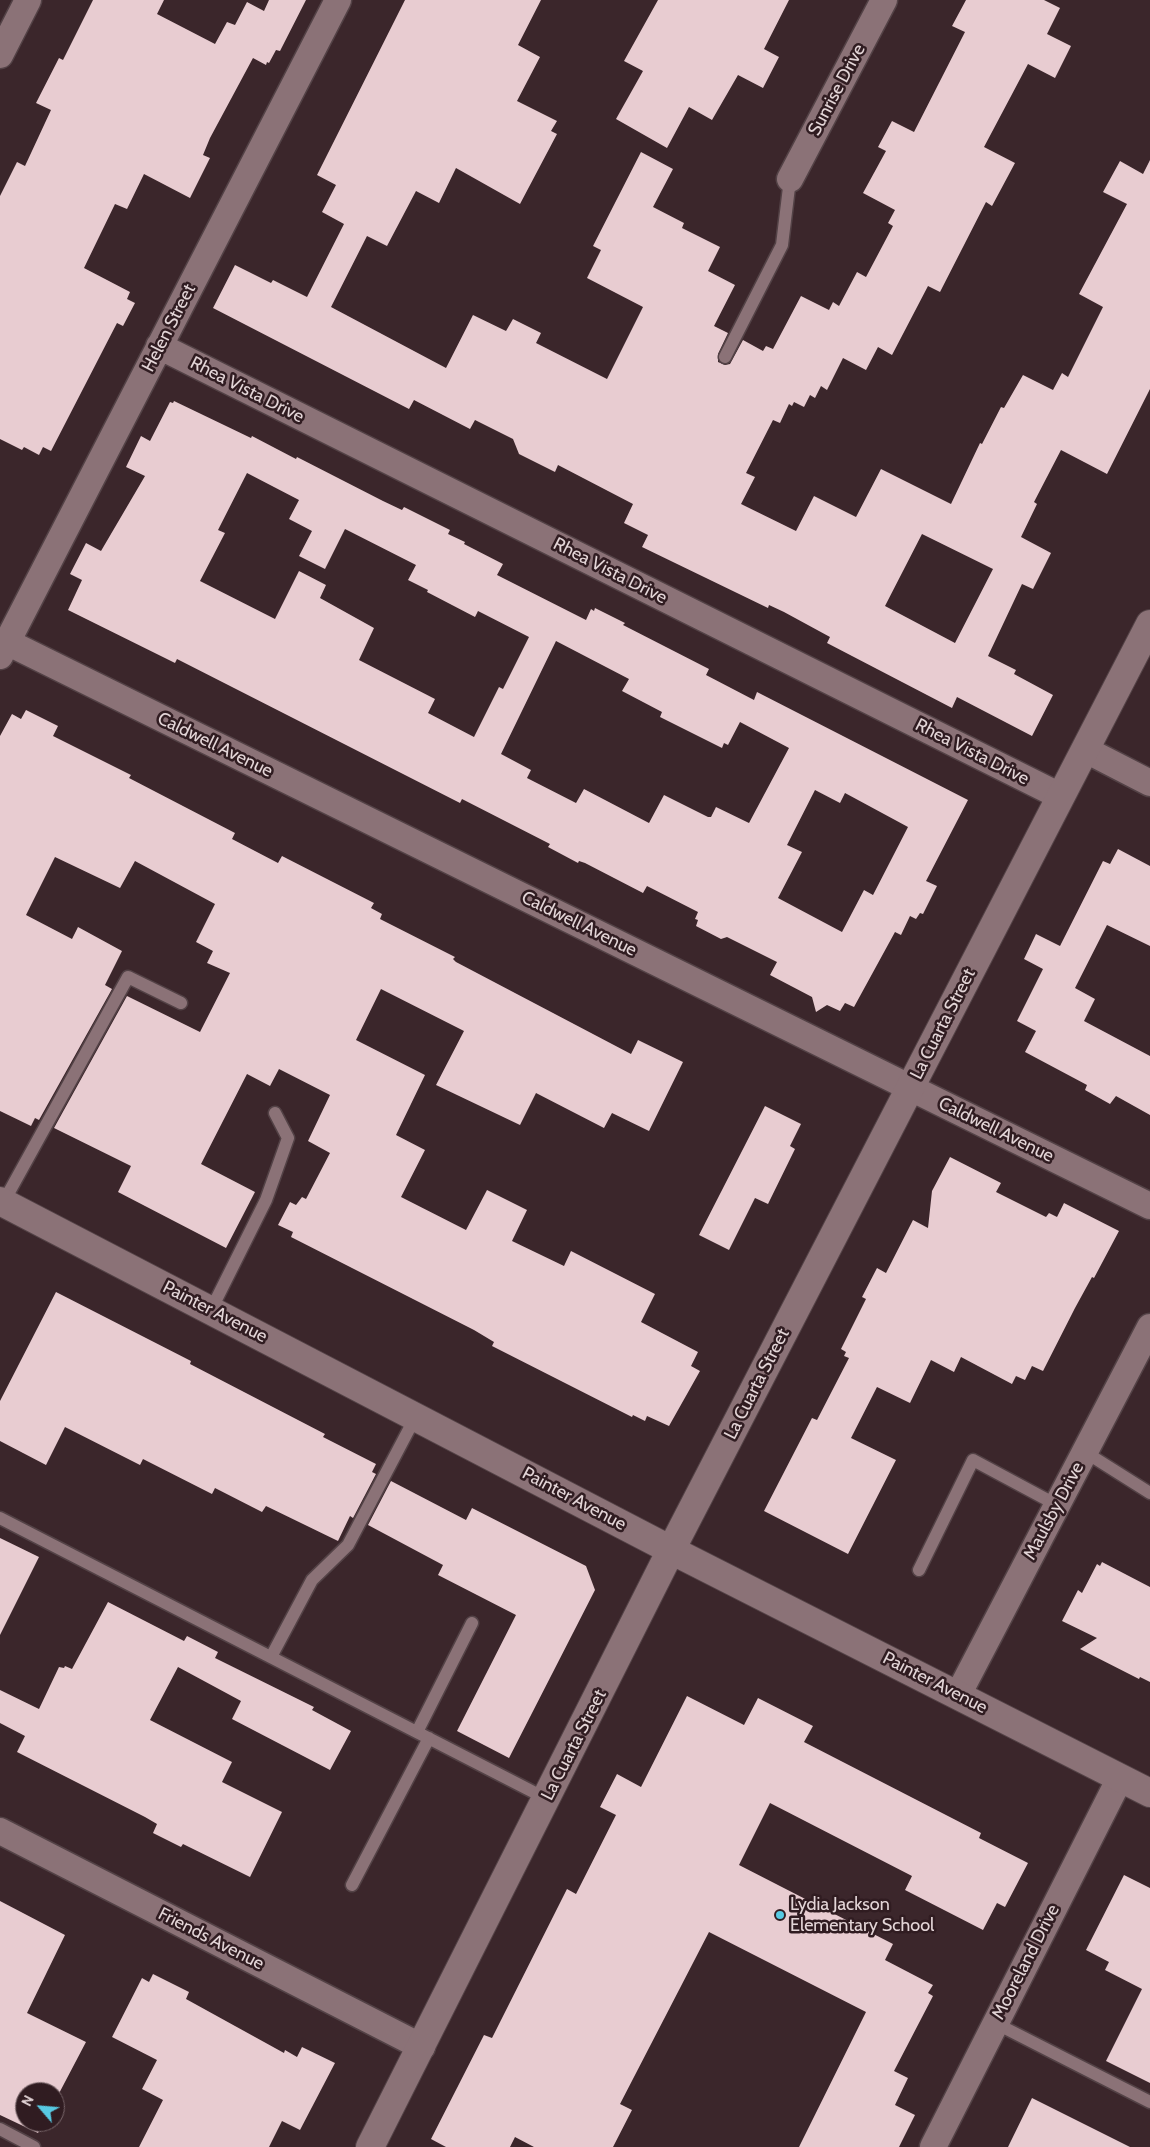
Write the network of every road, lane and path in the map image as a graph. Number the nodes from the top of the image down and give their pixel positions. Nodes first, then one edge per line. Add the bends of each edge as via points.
1 (28, 0) edge
2 (338, 0) edge
3 (884, 0) edge
4 (0, 56) edge
5 (790, 179) joint
6 (159, 346) junction
7 (725, 358) dead end
8 (1150, 624) edge
9 (4, 649) edge
10 (1086, 750) junction
11 (1150, 783) edge
12 (1060, 796) junction
13 (181, 1003) dead end
14 (911, 1088) junction
15 (274, 1113) dead end
16 (1, 1202) edge
17 (1150, 1206) edge
18 (211, 1310) junction
19 (1150, 1327) edge
20 (416, 1416) junction
21 (1085, 1452) junction
22 (1150, 1493) edge
23 (1057, 1505) junction
24 (0, 1518) edge
25 (671, 1550) junction
26 (919, 1570) dead end
27 (472, 1623) dead end
28 (271, 1657) junction
29 (958, 1695) junction
30 (423, 1735) junction
31 (1120, 1778) junction
32 (1150, 1793) edge
33 (547, 1799) junction
34 (0, 1831) edge
35 (352, 1885) dead end
36 (995, 2023) junction
37 (422, 2047) junction
38 (1150, 2102) edge
39 (0, 2129) edge
40 (34, 2147) edge
41 (370, 2147) edge
42 (933, 2147) edge

1 - 4 street
2 - 6 street, Helen Street
3 - 5 street, Sunrise Drive
5 - 7 lane via 782,245
6 - 9 street, Helen Street
6 - 12 street, Rhea Vista Drive
8 - 10 street, La Cuarta Street
9 - 14 street, Caldwell Avenue
10 - 11 street
10 - 12 street, La Cuarta Street
12 - 14 street, La Cuarta Street
13 - 16 lane via 128,977
14 - 17 street, Caldwell Avenue
14 - 25 street, La Cuarta Street
15 - 18 lane via 288,1138 266,1200
16 - 18 street, Painter Avenue
18 - 20 street, Painter Avenue
19 - 21 street, Maulsby Drive
20 - 25 street, Painter Avenue
20 - 28 lane via 348,1545 312,1580
21 - 22 lane
21 - 23 street, Maulsby Drive
23 - 26 lane via 972,1460
23 - 29 street, Maulsby Drive
24 - 28 lane
25 - 29 street, Painter Avenue
25 - 33 street, La Cuarta Street
27 - 30 lane
28 - 30 lane
29 - 31 street, Painter Avenue
30 - 33 lane
30 - 35 lane
31 - 32 street, Painter Avenue
31 - 36 street, Mooreland Drive
33 - 37 street, La Cuarta Street
34 - 37 street, Friends Avenue
36 - 38 lane
36 - 42 street, Mooreland Drive
37 - 41 street, La Cuarta Street
39 - 40 lane

